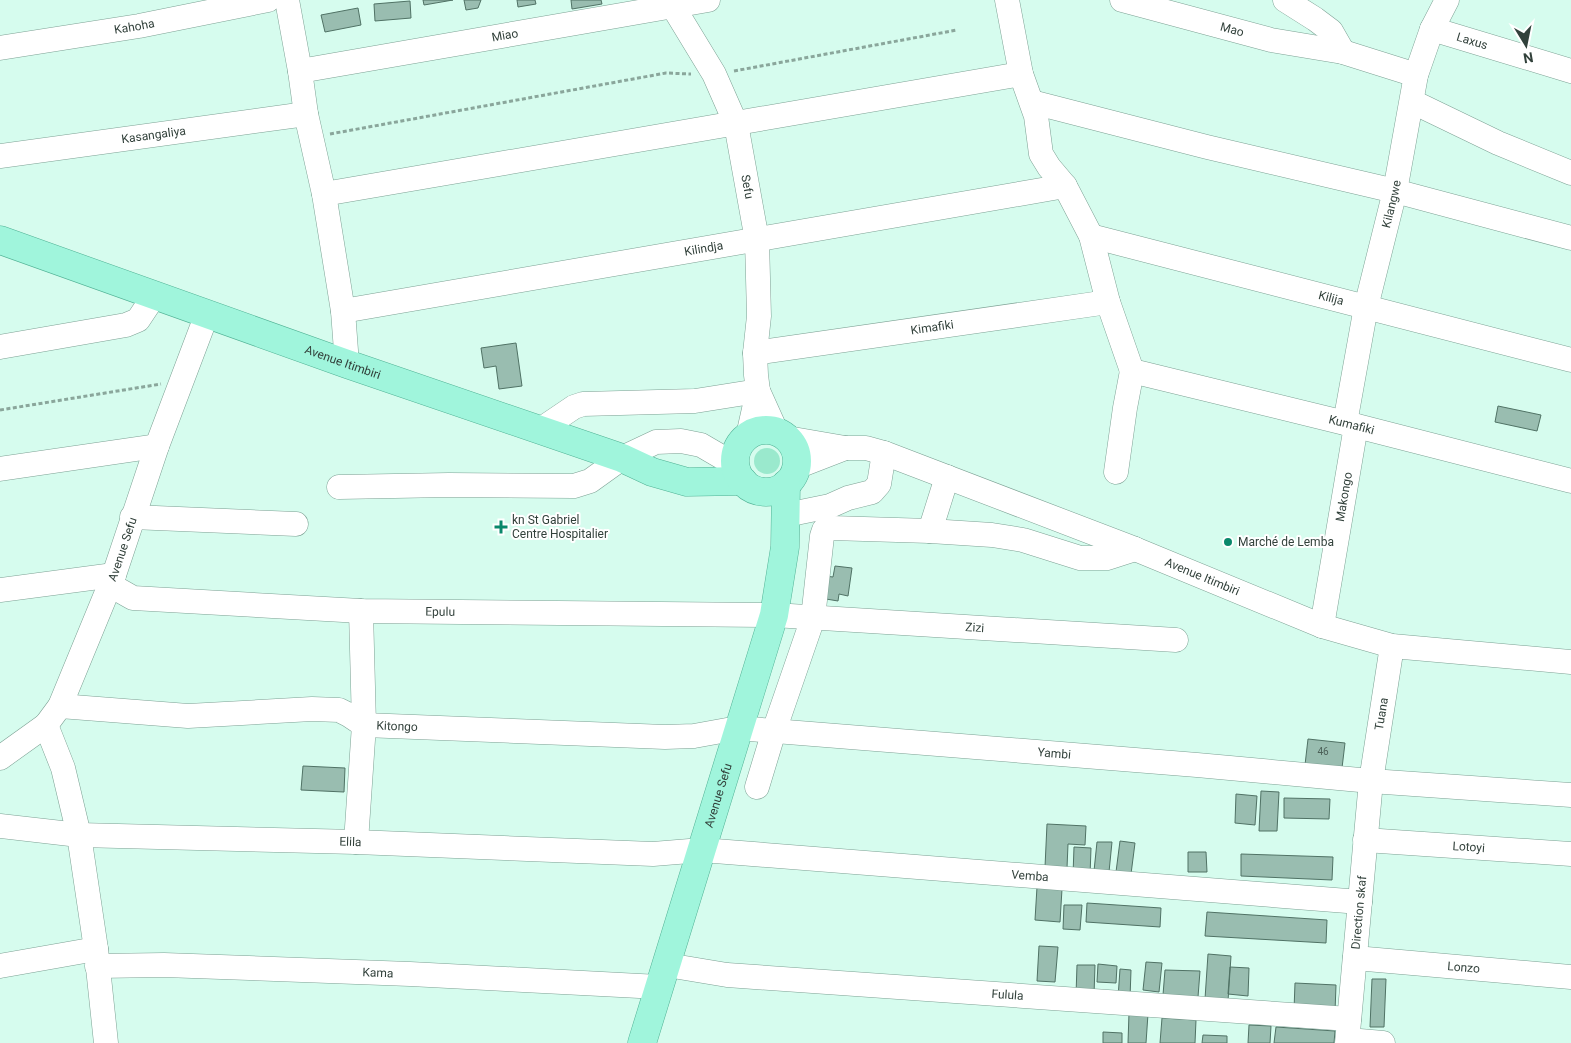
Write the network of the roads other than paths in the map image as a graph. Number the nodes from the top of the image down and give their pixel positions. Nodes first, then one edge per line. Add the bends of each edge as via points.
1 (268, 0) edge
2 (287, 0) edge
3 (708, 0) edge
4 (1007, 0) edge
5 (1122, 0) edge
6 (1285, 0) edge
7 (1447, 0) edge
8 (671, 3) edge
9 (1432, 29) junction
10 (0, 48) edge
11 (1343, 52) junction
12 (300, 71) junction
13 (1571, 71) edge
14 (1021, 74) junction
15 (1416, 75) junction
16 (1032, 102) junction
17 (1413, 102) junction
18 (306, 114) junction
19 (736, 124) junction
20 (0, 156) edge
21 (1571, 173) edge
22 (1065, 186) junction
23 (1395, 191) junction
24 (324, 194) junction
25 (1091, 236) junction
26 (1571, 238) edge
27 (0, 240) edge
28 (757, 240) junction
29 (154, 296) junction
30 (1108, 302) junction
31 (1366, 307) junction
32 (342, 311) junction
33 (207, 314) junction
34 (0, 347) edge
35 (755, 353) junction
36 (1571, 360) edge
37 (347, 364) junction
38 (1132, 371) junction
39 (758, 391) junction
40 (1351, 425) junction
41 (540, 430) junction
42 (782, 435) junction
43 (157, 446) junction
44 (845, 448) junction
45 (737, 449) junction
46 (884, 453) junction
47 (622, 458) junction
48 (0, 469) edge
49 (1116, 472) dead end
50 (791, 475) junction
51 (947, 477) junction
52 (1571, 481) edge
53 (686, 482) junction
54 (748, 484) junction
55 (339, 488) dead end
56 (786, 515) junction
57 (132, 518) junction
58 (296, 524) dead end
59 (930, 531) junction
60 (785, 547) junction
61 (1135, 549) junction
62 (112, 580) junction
63 (0, 590) edge
64 (361, 611) junction
65 (774, 615) junction
66 (814, 618) junction
67 (1322, 626) junction
68 (1176, 640) dead end
69 (1392, 646) junction
70 (1571, 662) edge
71 (60, 706) junction
72 (46, 725) junction
73 (364, 725) junction
74 (738, 728) junction
75 (774, 731) junction
76 (0, 758) edge
77 (1371, 781) junction
78 (757, 787) dead end
79 (1571, 795) edge
80 (0, 826) edge
81 (79, 835) junction
82 (1365, 840) junction
83 (356, 842) junction
84 (702, 850) junction
85 (1571, 854) edge
86 (1360, 902) junction
87 (96, 958) junction
88 (1355, 958) junction
89 (0, 966) edge
90 (663, 976) junction
91 (1571, 977) edge
92 (1348, 1034) edge
93 (106, 1043) edge
94 (642, 1043) edge
95 (1383, 1043) edge

1 - 10 street, Kahoha via 139,26
2 - 12 street
3 - 8 street, Miao
4 - 14 street
5 - 11 street, Mao via 1271,40
6 - 11 street via 1331,31
7 - 9 street, Kilangwe
8 - 12 street, Miao
8 - 19 street, Sefu via 714,74
9 - 13 street, Laxus
9 - 15 street, Kilangwe
11 - 15 street, Mao
12 - 18 street
14 - 16 street
14 - 19 street
15 - 17 street, Kilangwe
16 - 22 street via 1041,154
16 - 23 street
17 - 21 street via 1498,143
17 - 23 street, Kilangwe
18 - 20 street, Kasangaliya
18 - 24 street
19 - 24 street
19 - 28 street, Sefu
22 - 25 street
22 - 28 street, Kilindja
23 - 26 street
23 - 31 street, Kilangwe
24 - 32 street
25 - 30 street
25 - 31 street, Kilija
27 - 29 main road, Avenue Itimbiri
28 - 32 street, Kilindja
28 - 35 street, Sefu via 760,316
29 - 33 main road, Avenue Itimbiri
29 - 34 street via 138,320 126,325
30 - 35 street, Kimafiki
30 - 38 street
31 - 36 street, Kilija
31 - 40 street, Kilangwe
32 - 37 street
33 - 37 main road, Avenue Itimbiri
33 - 43 street, Avenue Sefu
35 - 39 street, Sefu
37 - 41 main road, Avenue Itimbiri
38 - 40 street, Kumafiki
38 - 49 street
39 - 41 street via 695,401 583,404
39 - 42 street
39 - 45 street
40 - 52 street, Kumafiki
40 - 67 street, Makongo
41 - 47 main road, Avenue Itimbiri
42 - 44 street, Avenue Itimbiri
42 - 45 main road via 759,431
42 - 50 main road via 796,454
43 - 48 street
43 - 57 street, Avenue Sefu
44 - 46 street, Avenue Itimbiri via 866,448
44 - 50 street
45 - 47 street via 656,442
45 - 53 main road
45 - 54 main road via 736,468
46 - 51 street, Avenue Itimbiri
46 - 56 street via 879,484 872,492 830,506
47 - 53 main road, Avenue Itimbiri via 652,472
47 - 55 street via 590,480 574,486
50 - 54 main road via 775,490
50 - 56 main road, Avenue Sefu
51 - 59 street
51 - 61 street, Avenue Itimbiri
53 - 54 main road, Avenue Itimbiri
54 - 60 main road
56 - 60 main road, Avenue Sefu
57 - 58 street
57 - 62 street, Avenue Sefu
59 - 61 street via 1023,540 1080,558 1107,558
59 - 66 street via 824,530
60 - 65 main road, Avenue Sefu
61 - 67 street, Avenue Itimbiri
62 - 63 street
62 - 64 street, Epulu via 133,598
62 - 71 street, Avenue Sefu
64 - 65 street, Epulu
64 - 73 street
65 - 66 street, Zizi
65 - 74 main road, Avenue Sefu
66 - 68 street, Zizi
66 - 75 street
67 - 69 street, Avenue Itimbiri
69 - 70 street, Avenue Itimbiri
69 - 77 street, Tuana
71 - 72 street, Avenue Sefu
71 - 73 street, Kitongo via 188,716 339,710
72 - 76 street, Avenue Sefu
72 - 81 street via 63,768
73 - 74 street, Kitongo via 665,737 694,736
73 - 83 street
74 - 75 street, Yambi
74 - 84 main road, Avenue Sefu
75 - 77 street, Yambi
75 - 78 street
77 - 79 street, Yambi
77 - 82 street, Direction skaf
80 - 81 street, Elila
81 - 83 street, Elila
81 - 87 street
82 - 85 street, Lotoyi
82 - 86 street, Direction skaf
83 - 84 street, Elila via 654,854
84 - 86 street, Vemba
84 - 90 main road, Avenue Sefu
86 - 88 street, Direction skaf
87 - 89 street, Kama
87 - 90 street, Kama via 164,965 410,974
87 - 93 street
88 - 91 street, Lonzo
88 - 92 street, Direction skaf
90 - 92 street, Fulula via 727,975
90 - 94 main road, Avenue Sefu
92 - 95 street, Fulula

